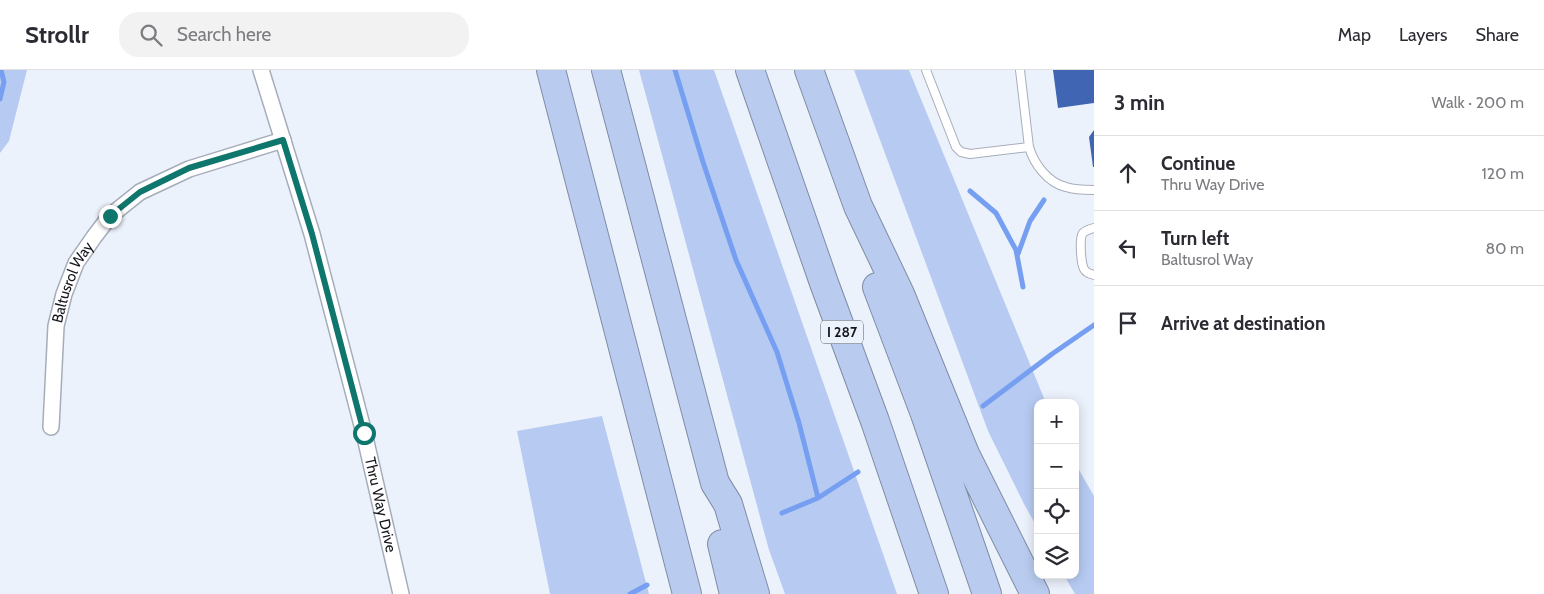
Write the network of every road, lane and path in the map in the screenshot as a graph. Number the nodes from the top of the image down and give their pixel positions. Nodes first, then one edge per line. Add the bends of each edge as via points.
1 (261, 70) edge
2 (551, 70) edge
3 (606, 70) edge
4 (750, 70) edge
5 (809, 70) edge
6 (926, 70) edge
7 (1020, 70) edge
8 (283, 140) junction
9 (1029, 147) junction
10 (1094, 190) edge
11 (858, 206) junction
12 (1094, 228) edge
13 (1094, 275) edge
14 (51, 428) dead end
15 (714, 483) junction
16 (400, 594) edge
17 (687, 594) edge
18 (734, 594) edge
19 (755, 594) edge
20 (934, 594) edge
21 (987, 594) edge
22 (1035, 594) edge

1 - 8 street, Thru Way Drive
2 - 17 highway
3 - 15 highway
4 - 20 highway, I 287
5 - 11 highway
6 - 9 lane via 956,147 961,152 970,154
7 - 9 lane
8 - 14 street, Baltusrol Way via 189,168 140,192 110,216 76,263 64,294 56,326
8 - 16 street, Thru Way Drive via 312,234 364,433
9 - 10 lane via 1040,169 1052,180 1064,187
11 - 21 highway via 860,242 925,414
11 - 22 highway via 900,294 965,454
12 - 13 lane via 1083,233 1080,241 1084,268
15 - 18 highway via 713,510
15 - 19 highway via 728,504

